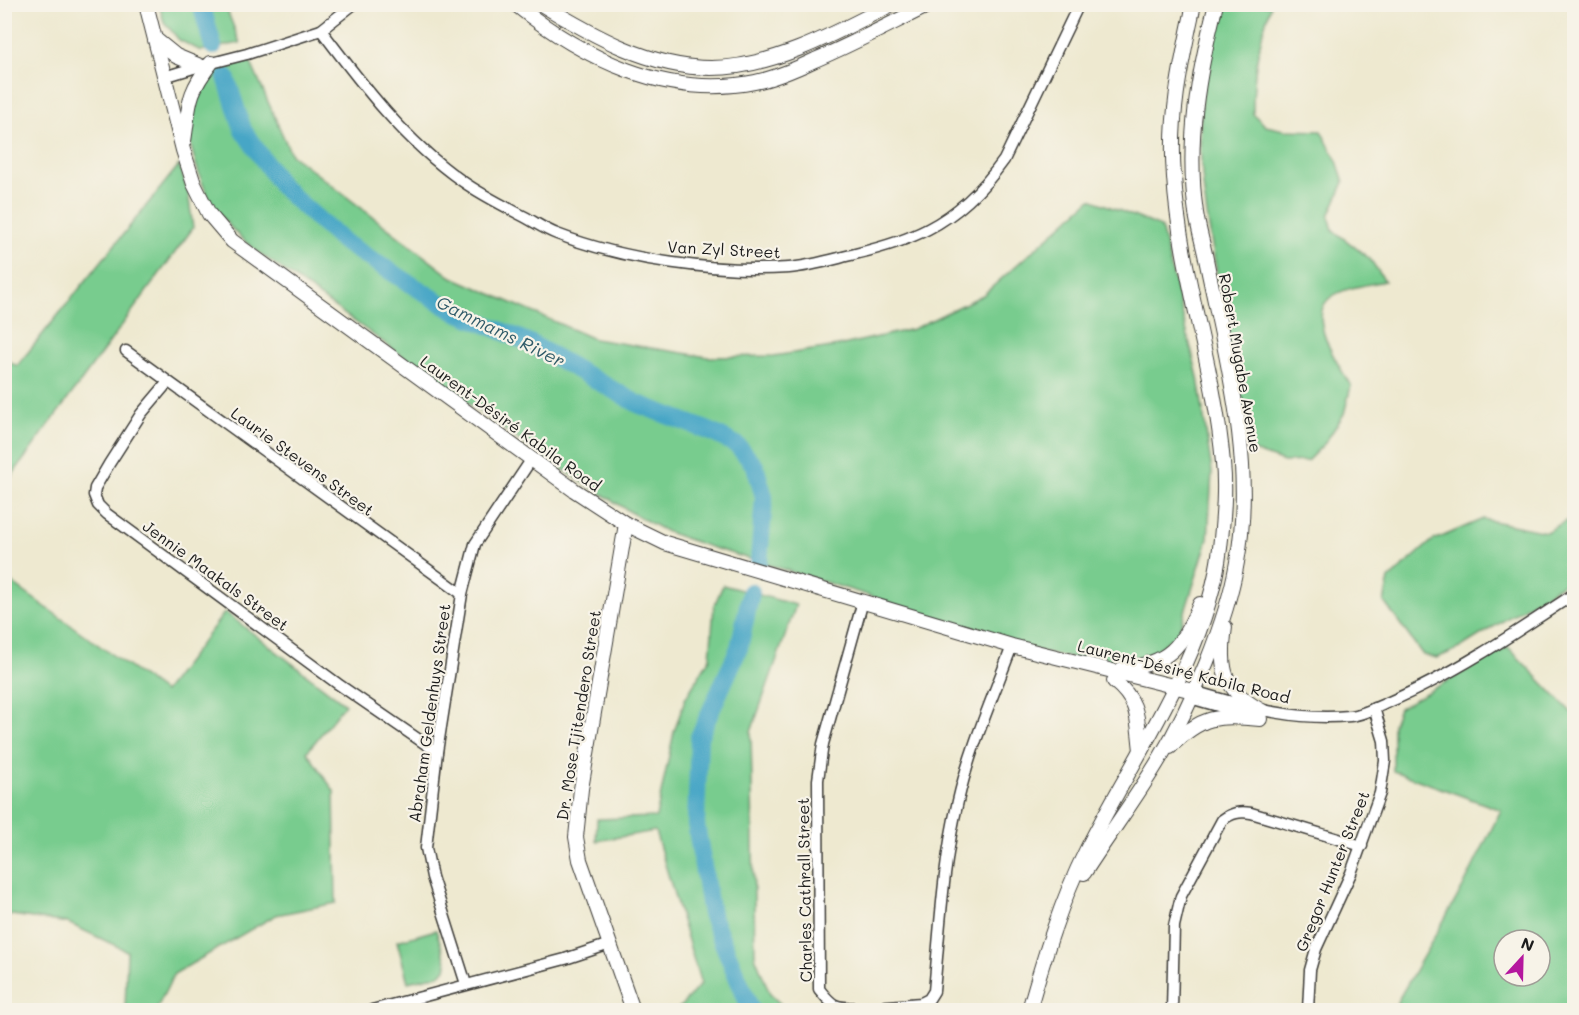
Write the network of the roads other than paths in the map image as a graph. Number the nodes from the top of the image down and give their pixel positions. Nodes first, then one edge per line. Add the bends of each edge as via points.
1 (146, 4) edge
2 (354, 4) edge
3 (509, 4) edge
4 (515, 4) edge
5 (541, 4) edge
6 (892, 4) edge
7 (931, 4) edge
8 (1078, 4) edge
9 (1194, 4) edge
10 (1216, 4) edge
11 (546, 29) junction
12 (321, 30) junction
13 (155, 39) junction
14 (206, 64) junction
15 (164, 77) junction
16 (183, 150) junction
17 (126, 351) dead end
18 (168, 382) junction
19 (531, 460) junction
20 (626, 524) junction
21 (1220, 549) junction
22 (462, 594) junction
23 (1575, 594) edge
24 (1228, 598) junction
25 (863, 601) junction
26 (1012, 646) junction
27 (1113, 676) junction
28 (1173, 689) junction
29 (1192, 694) junction
30 (1374, 708) junction
31 (1261, 715) junction
32 (1141, 750) junction
33 (437, 752) junction
34 (1161, 756) junction
35 (1362, 846) junction
36 (1065, 902) junction
37 (610, 944) junction
38 (466, 984) junction
39 (372, 1011) edge
40 (633, 1011) edge
41 (1029, 1011) edge
42 (1172, 1011) edge
43 (1308, 1011) edge

1 - 13 street, Laurent-Désiré Kabila Road
2 - 12 street
3 - 11 street
4 - 11 street
5 - 6 street via 574,25 637,54 678,65 712,68 749,64 789,52
7 - 11 street via 794,70 756,82 715,87 674,83 623,69
8 - 12 street, Van Zyl Street via 1004,160 971,198 927,229 888,246 791,268 673,263 606,250 556,234 463,182 408,137
9 - 21 street, Robert Mugabe Avenue via 1174,99 1173,176 1224,466
10 - 24 street, Robert Mugabe Avenue via 1197,90 1192,162 1196,214 1229,368 1242,467 1241,528
12 - 14 street
13 - 14 street via 179,59
13 - 15 street, Laurent-Désiré Kabila Road
14 - 15 street
14 - 16 street via 191,94
15 - 16 street, Laurent-Désiré Kabila Road
16 - 19 street, Laurent-Désiré Kabila Road via 209,214 232,240
17 - 18 street, Laurie Stevens Street
18 - 22 street, Laurie Stevens Street
18 - 33 street, Jennie Maakals Street via 141,414 95,488 98,505 338,684
19 - 20 street, Laurent-Désiré Kabila Road
19 - 22 street, Abraham Geldenhuys Street via 474,544
20 - 25 street, Laurent-Désiré Kabila Road via 665,543
20 - 37 street, Dr. Mose Tjitendero Street via 576,837 580,860
21 - 27 street via 1182,641 1154,663
21 - 28 street, Robert Mugabe Avenue via 1200,628
22 - 33 street, Abraham Geldenhuys Street
23 - 30 street, Laurent-Désiré Kabila Road via 1417,690
24 - 29 street, Robert Mugabe Avenue
24 - 31 street via 1223,642 1226,675 1242,701
25 - 26 street, Laurent-Désiré Kabila Road
25 - 26 street, Charles Cathrall Street via 823,744 818,780 819,989 837,1006 921,1003 934,992 943,888 958,801
26 - 27 street, Laurent-Désiré Kabila Road via 1063,657
27 - 28 street, Laurent-Désiré Kabila Road
27 - 32 street via 1135,706
28 - 29 street, Laurent-Désiré Kabila Road
28 - 32 street, Robert Mugabe Avenue
29 - 31 street, Laurent-Désiré Kabila Road
29 - 34 street, Robert Mugabe Avenue
30 - 31 street, Laurent-Désiré Kabila Road via 1352,716
30 - 35 street, Gregor Hunter Street via 1385,760 1380,793
31 - 34 street via 1209,720 1183,734
32 - 36 street, Robert Mugabe Avenue via 1085,854
33 - 38 street, Abraham Geldenhuys Street via 427,858
34 - 36 street, Robert Mugabe Avenue
35 - 42 street via 1251,813 1240,811 1222,820 1181,896 1174,926
35 - 43 street, Gregor Hunter Street via 1316,949 1310,970
36 - 41 street, Robert Mugabe Avenue
37 - 38 street
37 - 40 street, Dr. Mose Tjitendero Street
38 - 39 street

